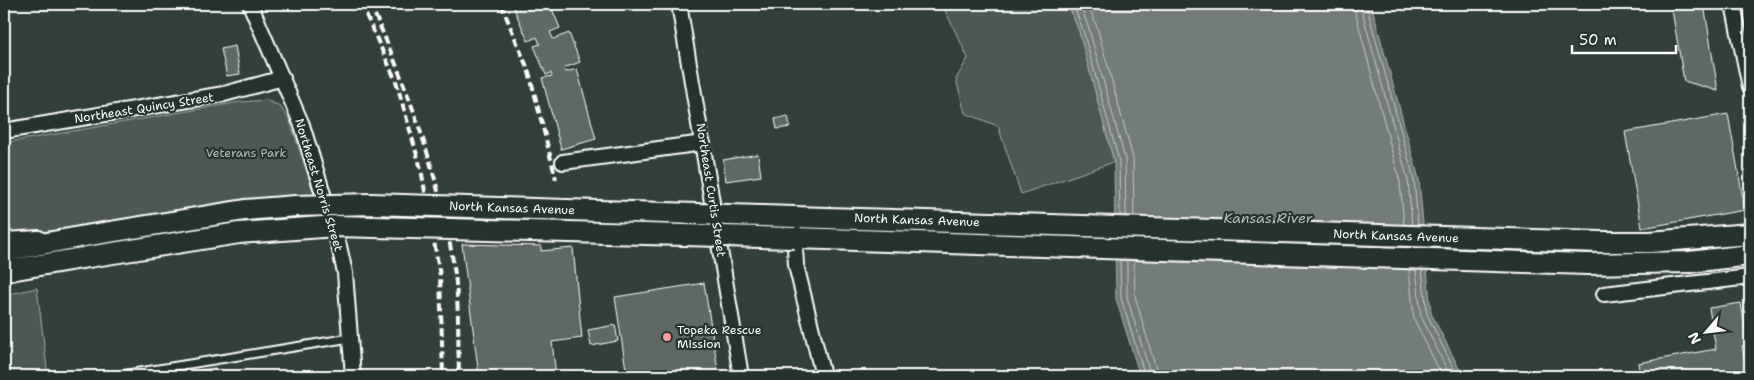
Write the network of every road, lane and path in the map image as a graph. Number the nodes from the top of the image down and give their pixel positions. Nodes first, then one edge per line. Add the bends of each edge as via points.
1 (250, 4) edge
2 (679, 4) edge
3 (1733, 4) edge
4 (283, 78) junction
5 (1750, 87) edge
6 (4, 131) edge
7 (703, 143) junction
8 (563, 162) dead end
9 (794, 217) junction
10 (1750, 234) edge
11 (79, 237) junction
12 (795, 238) junction
13 (4, 240) edge
14 (4, 251) edge
15 (1750, 255) edge
16 (4, 271) edge
17 (1750, 277) edge
18 (1604, 294) dead end
19 (351, 338) junction
20 (115, 376) edge
21 (353, 376) edge
22 (740, 376) edge
23 (823, 376) edge

1 - 4 street, Northeast Norris Street
2 - 7 street, Northeast Curtis Street
3 - 5 street
4 - 6 street, Northeast Quincy Street via 224,94
4 - 19 street, Northeast Norris Street via 304,133 339,246
7 - 8 street
7 - 22 street, Northeast Curtis Street
9 - 10 main road, North Kansas Avenue via 1601,242 1650,242
9 - 11 main road, North Kansas Avenue, bridge via 371,204 296,206 245,210
9 - 12 street
11 - 13 street
11 - 14 main road
12 - 15 main road, North Kansas Avenue via 1587,264 1690,262
12 - 16 main road, North Kansas Avenue, bridge via 336,226 239,233
12 - 23 street via 796,265
17 - 18 street
19 - 20 lane
19 - 21 street, Northeast Norris Street

